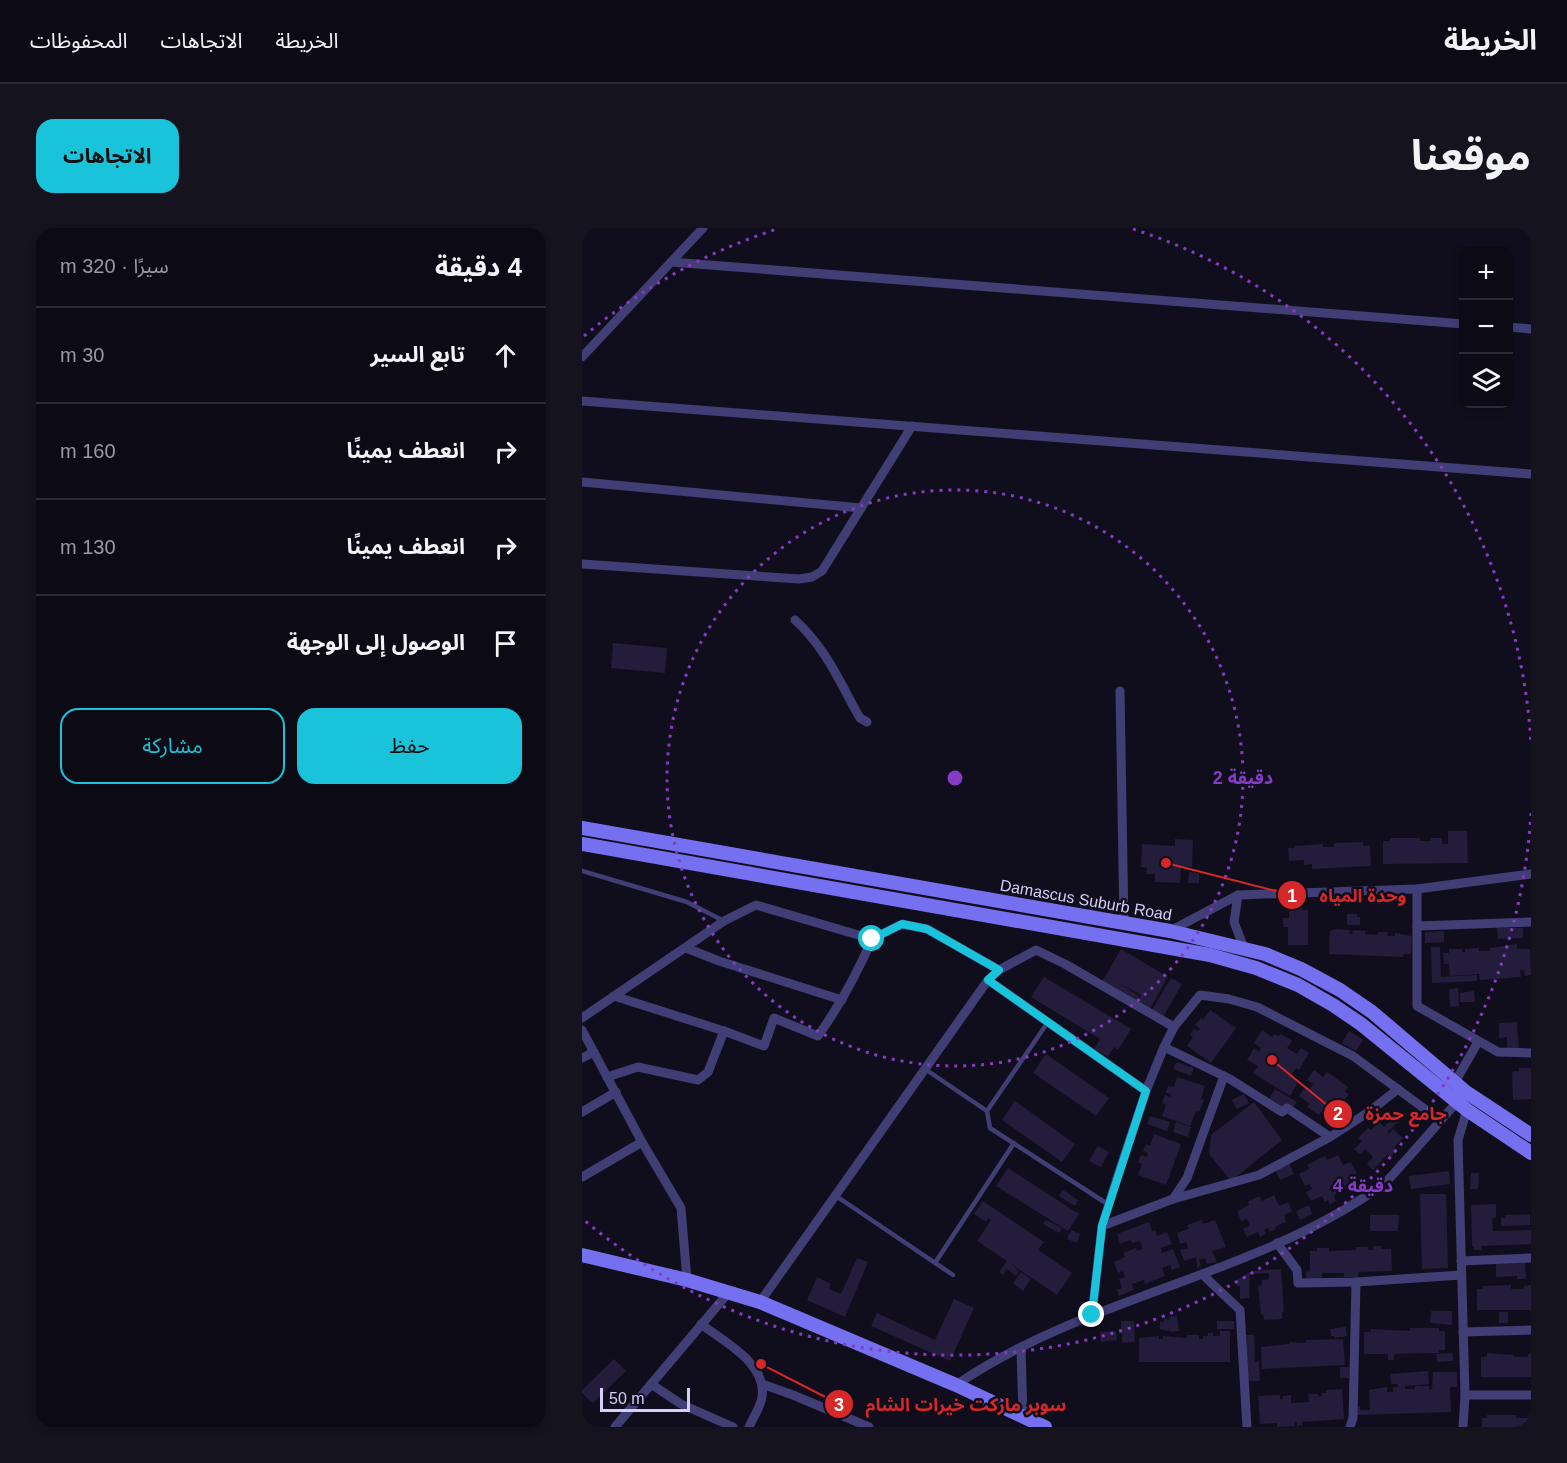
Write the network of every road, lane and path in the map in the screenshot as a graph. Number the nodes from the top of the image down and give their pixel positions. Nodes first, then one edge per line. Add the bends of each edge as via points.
1 (703, 228) edge
2 (671, 262) junction
3 (1459, 324) edge
4 (1513, 327) edge
5 (1531, 329) edge
6 (582, 357) edge
7 (582, 401) edge
8 (912, 426) junction
9 (1531, 474) edge
10 (582, 482) edge
11 (861, 508) junction
12 (582, 564) edge
13 (795, 620) dead end
14 (1120, 691) dead end
15 (867, 722) dead end
16 (582, 828) edge
17 (582, 844) edge
18 (582, 871) edge
19 (1530, 876) edge
20 (1417, 889) junction
21 (1238, 895) junction
22 (724, 921) junction
23 (1531, 922) edge
24 (1124, 924) junction
25 (1417, 926) junction
26 (1170, 931) junction
27 (872, 939) junction
28 (686, 948) junction
29 (1244, 948) junction
30 (999, 970) junction
31 (988, 980) junction
32 (614, 996) junction
33 (842, 1000) junction
34 (582, 1018) edge
35 (1048, 1022) junction
36 (1174, 1027) junction
37 (582, 1030) edge
38 (724, 1031) junction
39 (1478, 1042) junction
40 (1164, 1047) junction
41 (594, 1052) junction
42 (1531, 1053) edge
43 (582, 1058) edge
44 (925, 1069) junction
45 (1224, 1076) junction
46 (607, 1077) junction
47 (1455, 1082) junction
48 (1398, 1089) junction
49 (1146, 1091) junction
50 (616, 1092) junction
51 (1462, 1106) junction
52 (987, 1111) junction
53 (582, 1112) edge
54 (1441, 1121) junction
55 (1531, 1135) edge
56 (1329, 1137) junction
57 (642, 1142) junction
58 (1014, 1143) junction
59 (1531, 1152) edge
60 (582, 1177) edge
61 (835, 1195) junction
62 (1173, 1199) junction
63 (1108, 1205) junction
64 (1102, 1226) junction
65 (1277, 1243) junction
66 (582, 1255) edge
67 (1531, 1258) edge
68 (1461, 1262) junction
69 (934, 1263) junction
70 (953, 1275) dead end
71 (1203, 1275) junction
72 (1461, 1275) junction
73 (687, 1280) junction
74 (1356, 1282) junction
75 (729, 1292) junction
76 (760, 1302) junction
77 (1092, 1315) junction
78 (701, 1324) junction
79 (1531, 1330) edge
80 (1463, 1332) junction
81 (1021, 1348) junction
82 (651, 1384) junction
83 (762, 1384) junction
84 (956, 1385) junction
85 (1465, 1395) junction
86 (1531, 1395) edge
87 (1023, 1417) junction
88 (615, 1427) edge
89 (733, 1427) edge
90 (749, 1427) edge
91 (869, 1427) edge
92 (1046, 1427) edge
93 (1247, 1427) edge
94 (1350, 1427) edge
95 (1463, 1427) edge

1 - 2 street
2 - 3 street
2 - 6 street
4 - 5 street
7 - 8 street
8 - 9 street
8 - 11 street
10 - 11 street
11 - 12 street via 822,571 812,577
13 - 15 street via 833,666 860,718
14 - 24 street
16 - 24 main road, Damascus Suburb Road
17 - 51 main road, Damascus Suburb Road via 1210,955 1256,968 1298,986 1361,1024
18 - 22 lane via 687,902
19 - 20 street
20 - 21 street
20 - 25 street
21 - 26 street
21 - 29 street via 1234,922
22 - 27 street via 756,905
22 - 28 street
23 - 25 street
24 - 26 main road, Damascus Suburb Road
25 - 39 street via 1417,1006
26 - 29 main road, Damascus Suburb Road
27 - 30 street via 902,924 927,929
27 - 33 street
28 - 32 street
28 - 33 street
29 - 47 main road, Damascus Suburb Road via 1301,969 1340,990
30 - 31 street
30 - 36 street via 1036,950
31 - 35 street
31 - 44 street
32 - 34 street
32 - 38 street
33 - 38 street via 818,1036 774,1018 764,1046
35 - 49 street
35 - 52 lane
36 - 40 street
36 - 48 street via 1200,995 1257,1006 1353,1056
37 - 41 street
38 - 46 street via 708,1072 698,1080 638,1067
39 - 42 street via 1498,1052
39 - 47 street
40 - 45 street
40 - 49 street
41 - 43 street
41 - 46 street
44 - 52 lane
44 - 61 street
45 - 56 street via 1282,1112 1287,1108
45 - 62 street via 1187,1178
46 - 50 street
47 - 55 main road, Damascus Suburb Road
48 - 54 street
48 - 56 street
49 - 63 street
50 - 53 street
50 - 57 street
51 - 54 street
51 - 59 main road, Damascus Suburb Road
51 - 68 street via 1458,1140
52 - 58 lane via 990,1128
54 - 65 street via 1383,1185 1318,1226
56 - 62 street via 1258,1175
57 - 60 street
57 - 73 street via 681,1208
58 - 63 lane
58 - 69 lane
61 - 69 lane
61 - 76 street
62 - 64 street
63 - 64 street
64 - 77 street
65 - 71 street
65 - 74 street via 1298,1270 1298,1283
66 - 73 main road
67 - 68 street
68 - 72 street
69 - 70 lane
71 - 77 street
71 - 93 street via 1240,1310
72 - 74 street
72 - 80 street
73 - 75 main road
74 - 94 street
75 - 76 main road
75 - 78 street
76 - 84 main road
77 - 81 street
78 - 82 street
78 - 83 street via 747,1359
79 - 80 street
80 - 85 street
81 - 84 street
81 - 87 street
82 - 88 street
82 - 89 street via 681,1404
83 - 90 street via 762,1397
83 - 91 street
84 - 87 main road
85 - 86 street
85 - 95 street
87 - 92 main road

